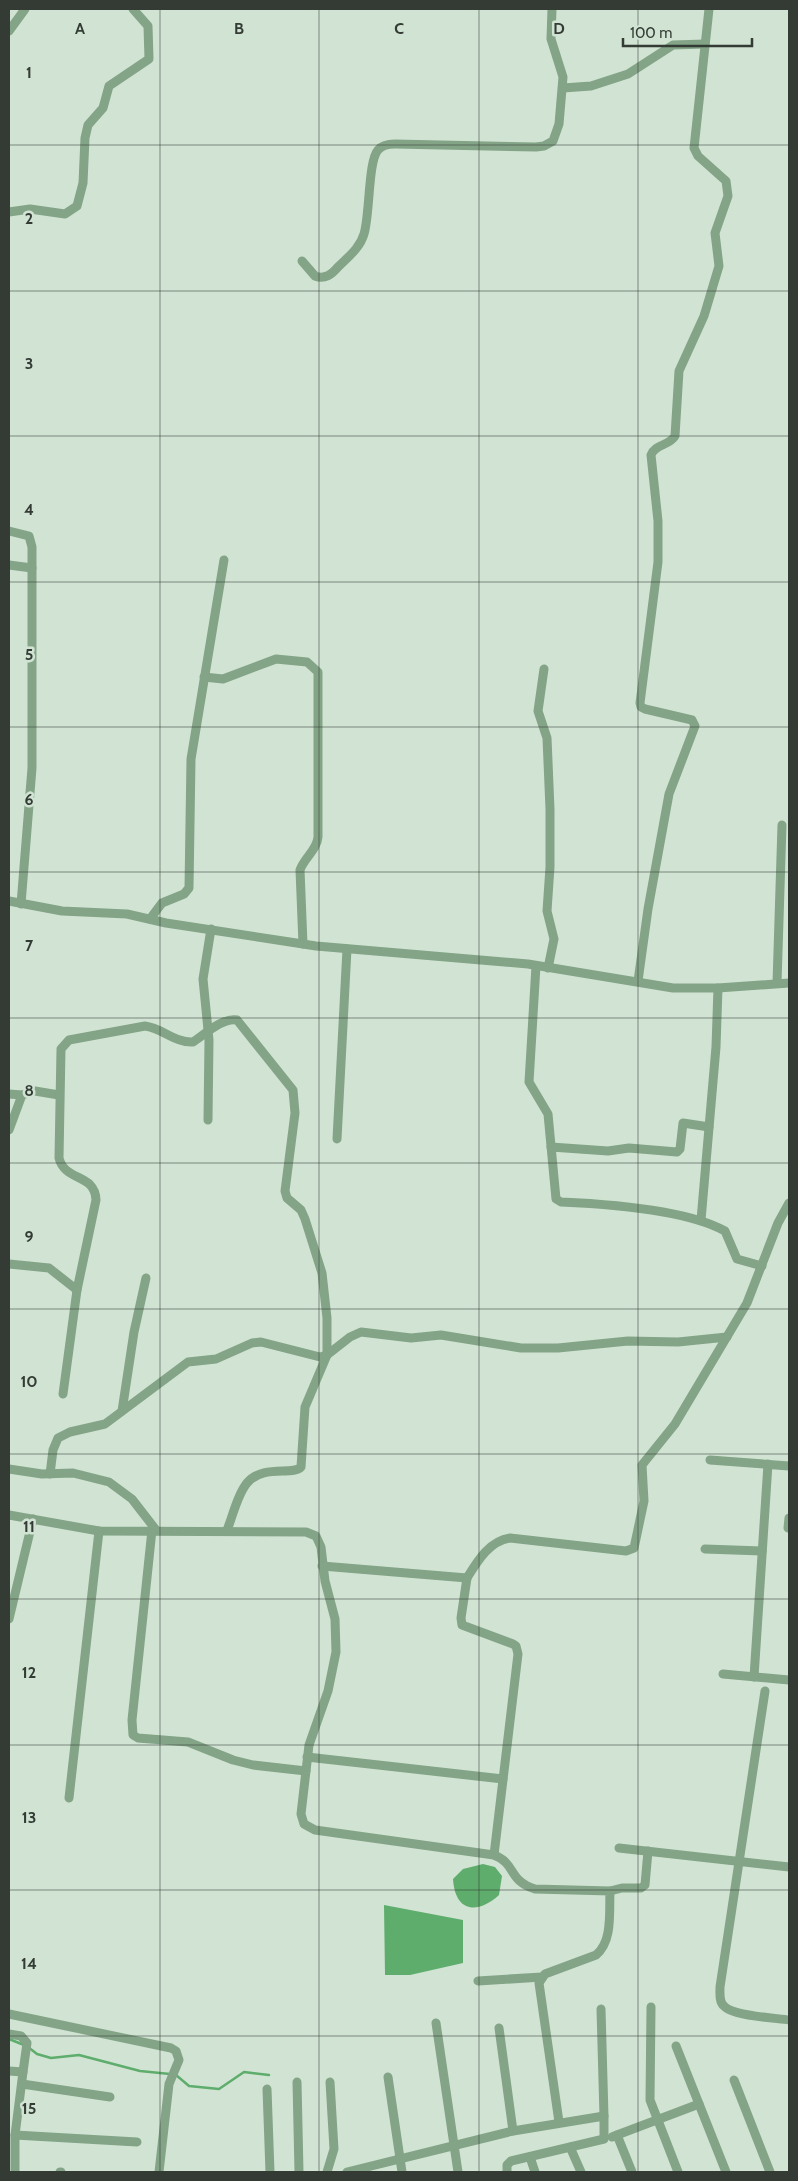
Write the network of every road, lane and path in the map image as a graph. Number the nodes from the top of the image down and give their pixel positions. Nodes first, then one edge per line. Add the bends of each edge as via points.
1 (25, 9) edge
2 (133, 9) edge
3 (552, 9) edge
4 (709, 9) edge
5 (9, 32) edge
6 (705, 44) junction
7 (563, 88) junction
8 (9, 212) edge
9 (302, 261) dead end
10 (9, 532) edge
11 (224, 560) dead end
12 (9, 564) edge
13 (32, 568) junction
14 (544, 669) dead end
15 (204, 677) junction
16 (782, 825) dead end
17 (9, 901) edge
18 (21, 904) junction
19 (150, 919) junction
20 (211, 930) junction
21 (303, 944) junction
22 (347, 949) junction
23 (536, 966) junction
24 (548, 968) junction
25 (638, 981) junction
26 (778, 983) junction
27 (789, 983) edge
28 (718, 988) junction
29 (208, 1031) junction
30 (9, 1094) edge
31 (22, 1095) junction
32 (59, 1095) junction
33 (208, 1120) dead end
34 (709, 1127) junction
35 (9, 1130) edge
36 (337, 1138) dead end
37 (551, 1147) junction
38 (789, 1202) edge
39 (701, 1220) junction
40 (9, 1264) edge
41 (762, 1266) junction
42 (146, 1278) dead end
43 (77, 1290) junction
44 (727, 1337) junction
45 (327, 1355) junction
46 (63, 1394) dead end
47 (122, 1412) junction
48 (710, 1460) dead end
49 (768, 1464) junction
50 (789, 1466) edge
51 (9, 1469) edge
52 (50, 1474) junction
53 (9, 1515) edge
54 (789, 1518) edge
55 (33, 1519) junction
56 (788, 1528) edge
57 (154, 1530) junction
58 (228, 1530) junction
59 (99, 1531) junction
60 (704, 1549) dead end
61 (762, 1552) junction
62 (322, 1566) junction
63 (467, 1578) junction
64 (9, 1619) edge
65 (723, 1674) dead end
66 (754, 1677) junction
67 (789, 1680) edge
68 (765, 1691) dead end
69 (308, 1757) junction
70 (306, 1771) junction
71 (503, 1779) junction
72 (69, 1798) dead end
73 (619, 1848) dead end
74 (648, 1851) junction
75 (494, 1855) junction
76 (739, 1861) junction
77 (789, 1867) edge
78 (610, 1891) junction
79 (542, 1977) junction
80 (478, 1981) dead end
81 (652, 2007) dead end
82 (601, 2009) dead end
83 (9, 2014) edge
84 (789, 2020) edge
85 (436, 2024) dead end
86 (499, 2028) dead end
87 (9, 2034) edge
88 (676, 2046) dead end
89 (9, 2071) edge
90 (23, 2072) junction
91 (388, 2077) dead end
92 (734, 2080) dead end
93 (297, 2082) dead end
94 (330, 2082) dead end
95 (22, 2084) junction
96 (267, 2089) dead end
97 (110, 2097) dead end
98 (699, 2104) junction
99 (604, 2116) junction
100 (657, 2120) junction
101 (560, 2122) junction
102 (513, 2130) junction
103 (15, 2135) junction
104 (617, 2135) junction
105 (604, 2139) junction
106 (138, 2142) dead end
107 (453, 2146) junction
108 (570, 2146) junction
109 (530, 2157) junction
110 (399, 2159) junction
111 (15, 2172) edge
112 (159, 2172) edge
113 (270, 2172) edge
114 (299, 2172) edge
115 (327, 2172) edge
116 (348, 2172) edge
117 (402, 2172) edge
118 (458, 2172) edge
119 (507, 2172) edge
120 (535, 2172) edge
121 (581, 2172) edge
122 (632, 2172) edge
123 (678, 2172) edge
124 (726, 2172) edge
125 (770, 2172) edge

1 - 5 street
2 - 8 street via 148,26 149,56 144,63 109,86 103,108 88,125 83,183 77,206 65,214 30,209
3 - 7 street via 551,38 563,71
4 - 6 street
6 - 7 street via 673,45 628,74 591,86
6 - 25 street via 694,148 698,156 726,181 728,196 715,233 720,260 718,272 704,316 679,371 675,436 672,441 656,448 652,455 658,562 640,703 644,709 692,720 695,726 669,794
7 - 9 street via 556,136 544,146 395,144 382,147 374,155 370,202 360,244 334,272 325,277 315,276
10 - 13 street via 26,534 31,538
11 - 15 street
12 - 13 street
13 - 18 street via 32,768
14 - 24 street via 538,711 547,738 550,809 547,912 554,939
15 - 19 street via 191,768 189,888 184,894 162,903
15 - 21 street via 228,677 276,659 307,662 318,672 318,837 300,870
16 - 26 street
17 - 18 street
18 - 19 street
19 - 20 street
20 - 21 street
20 - 29 street via 203,979
21 - 22 street
22 - 23 street
22 - 36 street
23 - 24 street
23 - 37 street via 529,1082 548,1114
24 - 25 street
25 - 28 street via 673,988
26 - 27 street
26 - 28 street
28 - 34 street
29 - 32 street via 193,1042 181,1041 144,1026 70,1040 61,1049
29 - 33 street
29 - 45 street via 237,1020 293,1090 296,1113 285,1191 287,1198 303,1213 322,1273
30 - 31 street
31 - 32 street via 35,1091
31 - 35 street
32 - 43 street via 60,1164 92,1185 96,1193
34 - 37 street via 682,1124 677,1152
34 - 39 street
37 - 39 street via 558,1201 619,1206
38 - 41 street
39 - 41 street via 727,1233 737,1259
40 - 43 street via 49,1268
41 - 44 street via 747,1303
42 - 47 street
43 - 46 street
44 - 45 street via 528,1348 435,1334 411,1338 364,1331 354,1334
44 - 63 street via 675,1424 642,1465 644,1501 634,1548 626,1551 503,1539 478,1559
45 - 47 street via 315,1356 267,1342 252,1343 216,1359 188,1362
45 - 58 street via 305,1407 301,1468 295,1472 269,1471 248,1482
47 - 52 street via 100,1426 58,1438 52,1450
48 - 49 street
49 - 50 street
49 - 61 street
51 - 52 street
52 - 57 street via 73,1473 109,1482 132,1499
53 - 55 street
54 - 56 street
55 - 59 street
55 - 64 street
57 - 58 street
57 - 59 street
57 - 70 street via 133,1734 138,1738 188,1742 233,1760
58 - 62 street via 312,1534 319,1540
59 - 72 street
60 - 61 street
61 - 66 street
62 - 63 street
62 - 69 street via 336,1618 336,1652 328,1691 312,1732
63 - 71 street via 462,1625 513,1644 517,1650
65 - 66 street
66 - 67 street
68 - 76 street
69 - 70 street
69 - 71 street
70 - 75 street via 300,1814 309,1828
71 - 75 street
73 - 74 street
74 - 76 street
74 - 78 street via 644,1885
75 - 78 street via 503,1858 515,1879 535,1889
76 - 77 street
76 - 84 street via 720,1987 721,2000 732,2012
78 - 79 street via 607,1941 602,1951
79 - 80 street
79 - 101 street via 539,1988
81 - 100 street via 649,2087
82 - 99 street
83 - 112 street via 171,2048 179,2056 172,2076
85 - 107 street
86 - 102 street
87 - 90 street via 21,2036 26,2047
88 - 98 street
89 - 90 street
90 - 95 street
91 - 110 street
92 - 125 street
93 - 114 street
94 - 115 street via 334,2149
95 - 97 street
95 - 103 street
96 - 113 street
98 - 100 street
98 - 124 street
99 - 101 street
99 - 105 street
100 - 104 street
100 - 123 street
101 - 102 street
102 - 107 street
103 - 106 street
103 - 111 street
104 - 105 street
104 - 122 street
105 - 108 street
107 - 110 street
107 - 118 street
108 - 109 street
108 - 121 street
109 - 119 street via 511,2161 507,2164
109 - 120 street
110 - 116 street
110 - 117 street

